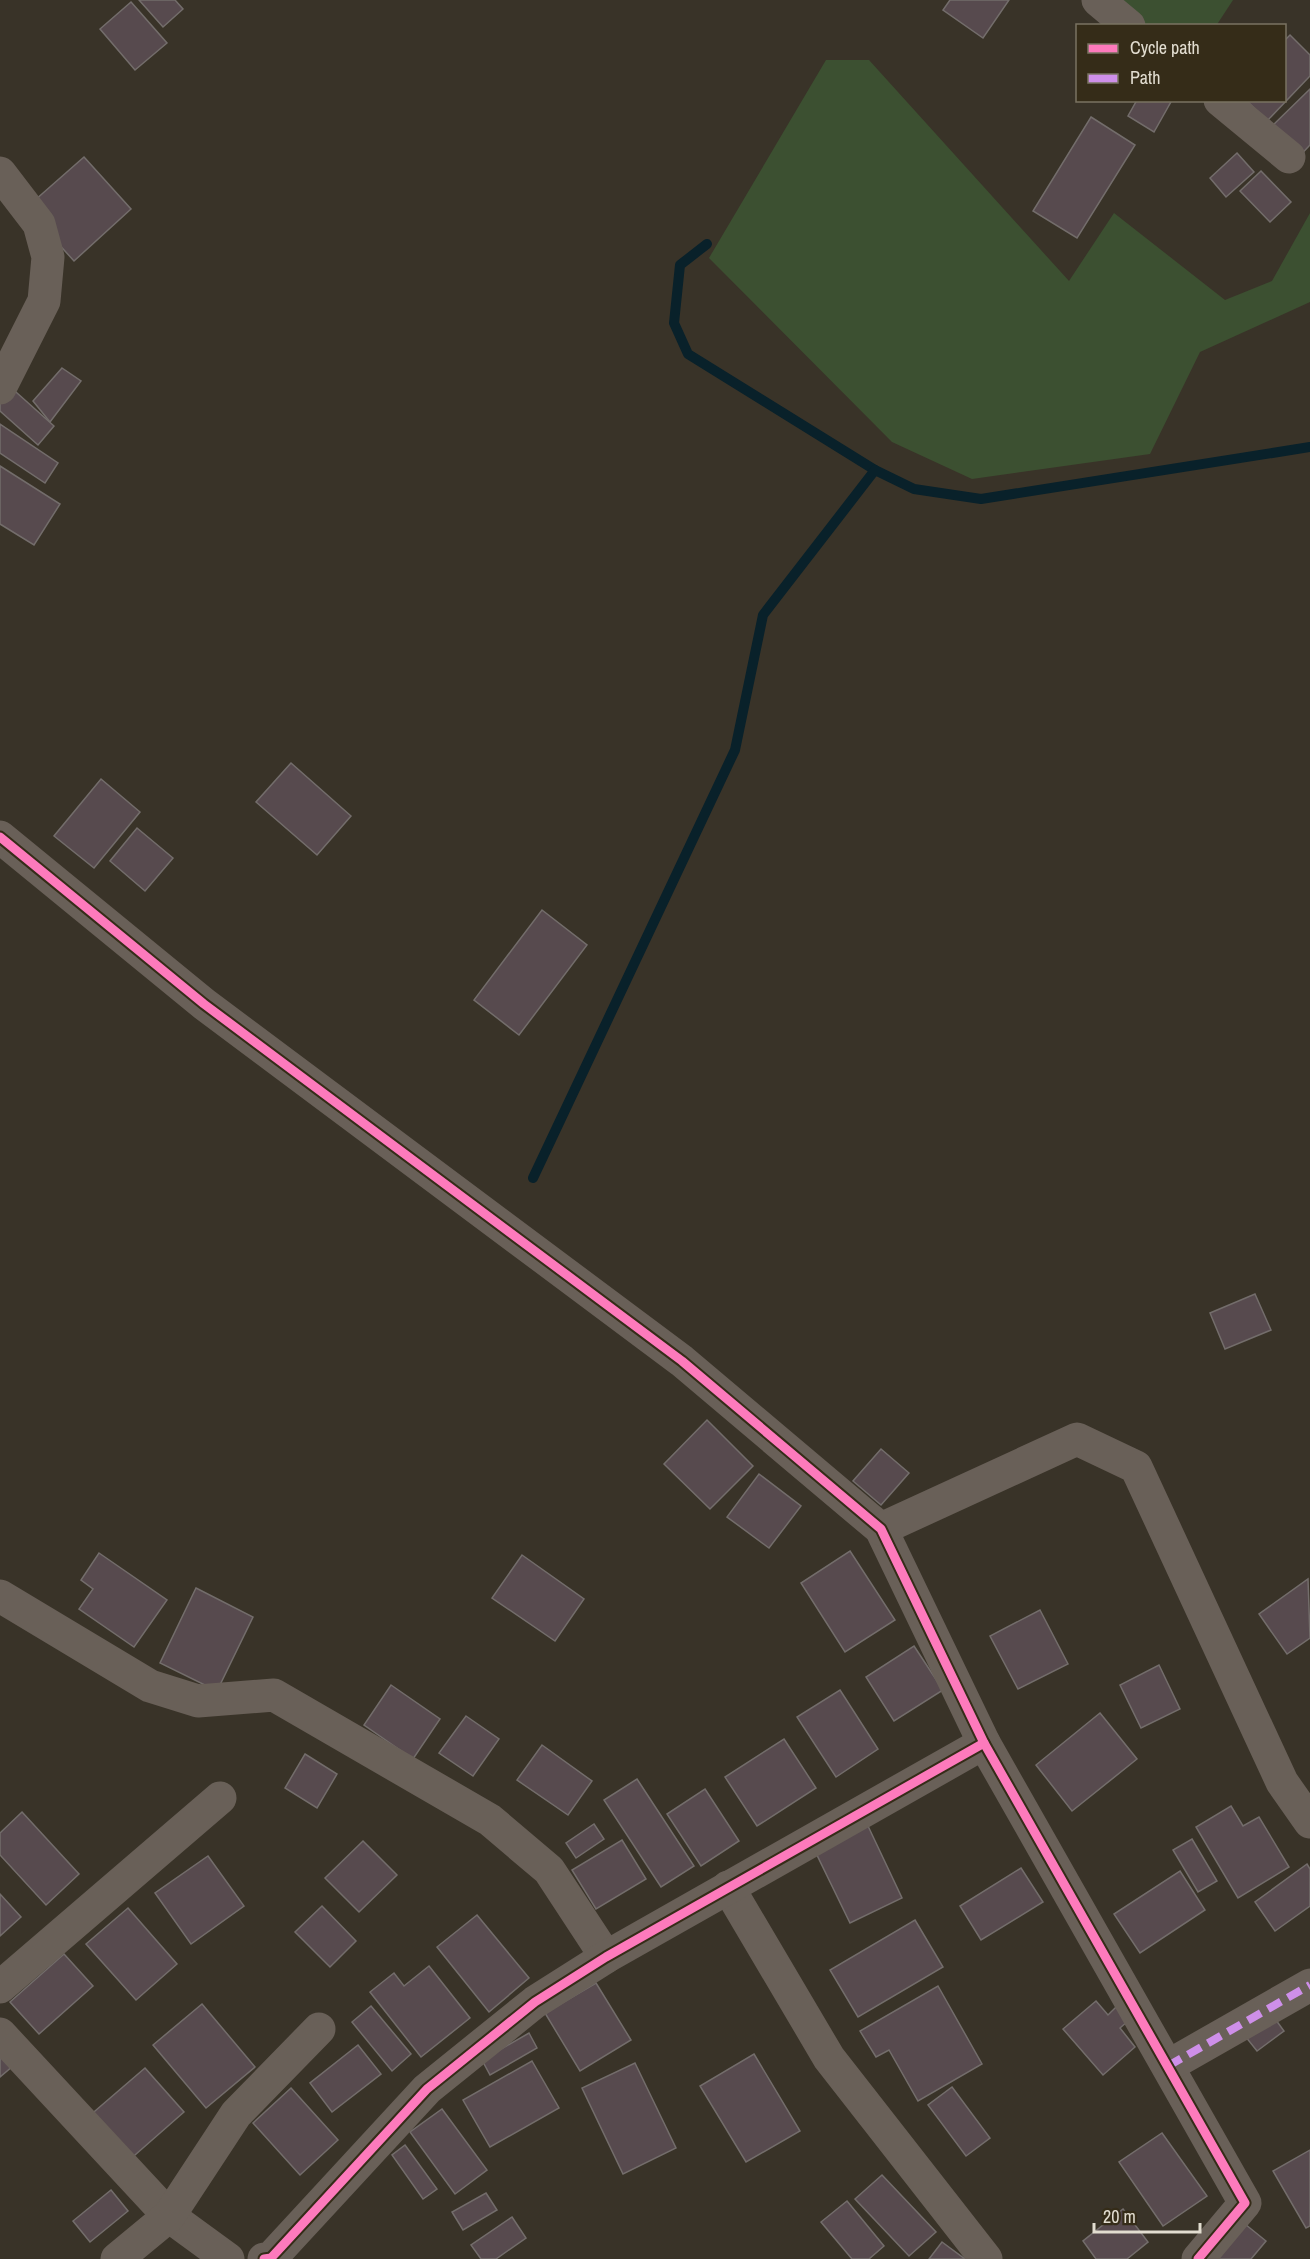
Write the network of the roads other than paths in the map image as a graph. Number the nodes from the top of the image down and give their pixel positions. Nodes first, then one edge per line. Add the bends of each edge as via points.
1 (1098, 0) edge
2 (1127, 24) edge
3 (1222, 102) edge
4 (1289, 158) dead end
5 (0, 173) edge
6 (0, 388) edge
7 (0, 837) edge
8 (881, 1529) junction
9 (0, 1596) edge
10 (984, 1743) junction
11 (220, 1798) dead end
12 (1310, 1822) edge
13 (728, 1887) junction
14 (606, 1957) junction
15 (1310, 1985) edge
16 (0, 1987) edge
17 (319, 2029) dead end
18 (0, 2034) edge
19 (1168, 2066) junction
20 (169, 2216) junction
21 (117, 2259) edge
22 (228, 2259) edge
23 (264, 2259) edge
24 (986, 2259) edge
25 (1198, 2259) edge

1 - 2 street
3 - 4 street
5 - 6 street via 39,224 48,256 44,301
7 - 8 street via 204,1004 682,1361
8 - 10 street
8 - 12 street via 1077,1439 1136,1467 1282,1782
9 - 14 street via 150,1686 198,1701 274,1695 490,1820 549,1870
10 - 13 street
10 - 19 street
11 - 16 street
13 - 14 street
13 - 24 street via 829,2058
14 - 23 street via 536,2002 427,2089 271,2258
15 - 19 street
17 - 20 street via 236,2114
18 - 20 street
19 - 25 street via 1245,2203
20 - 21 street
20 - 22 street

